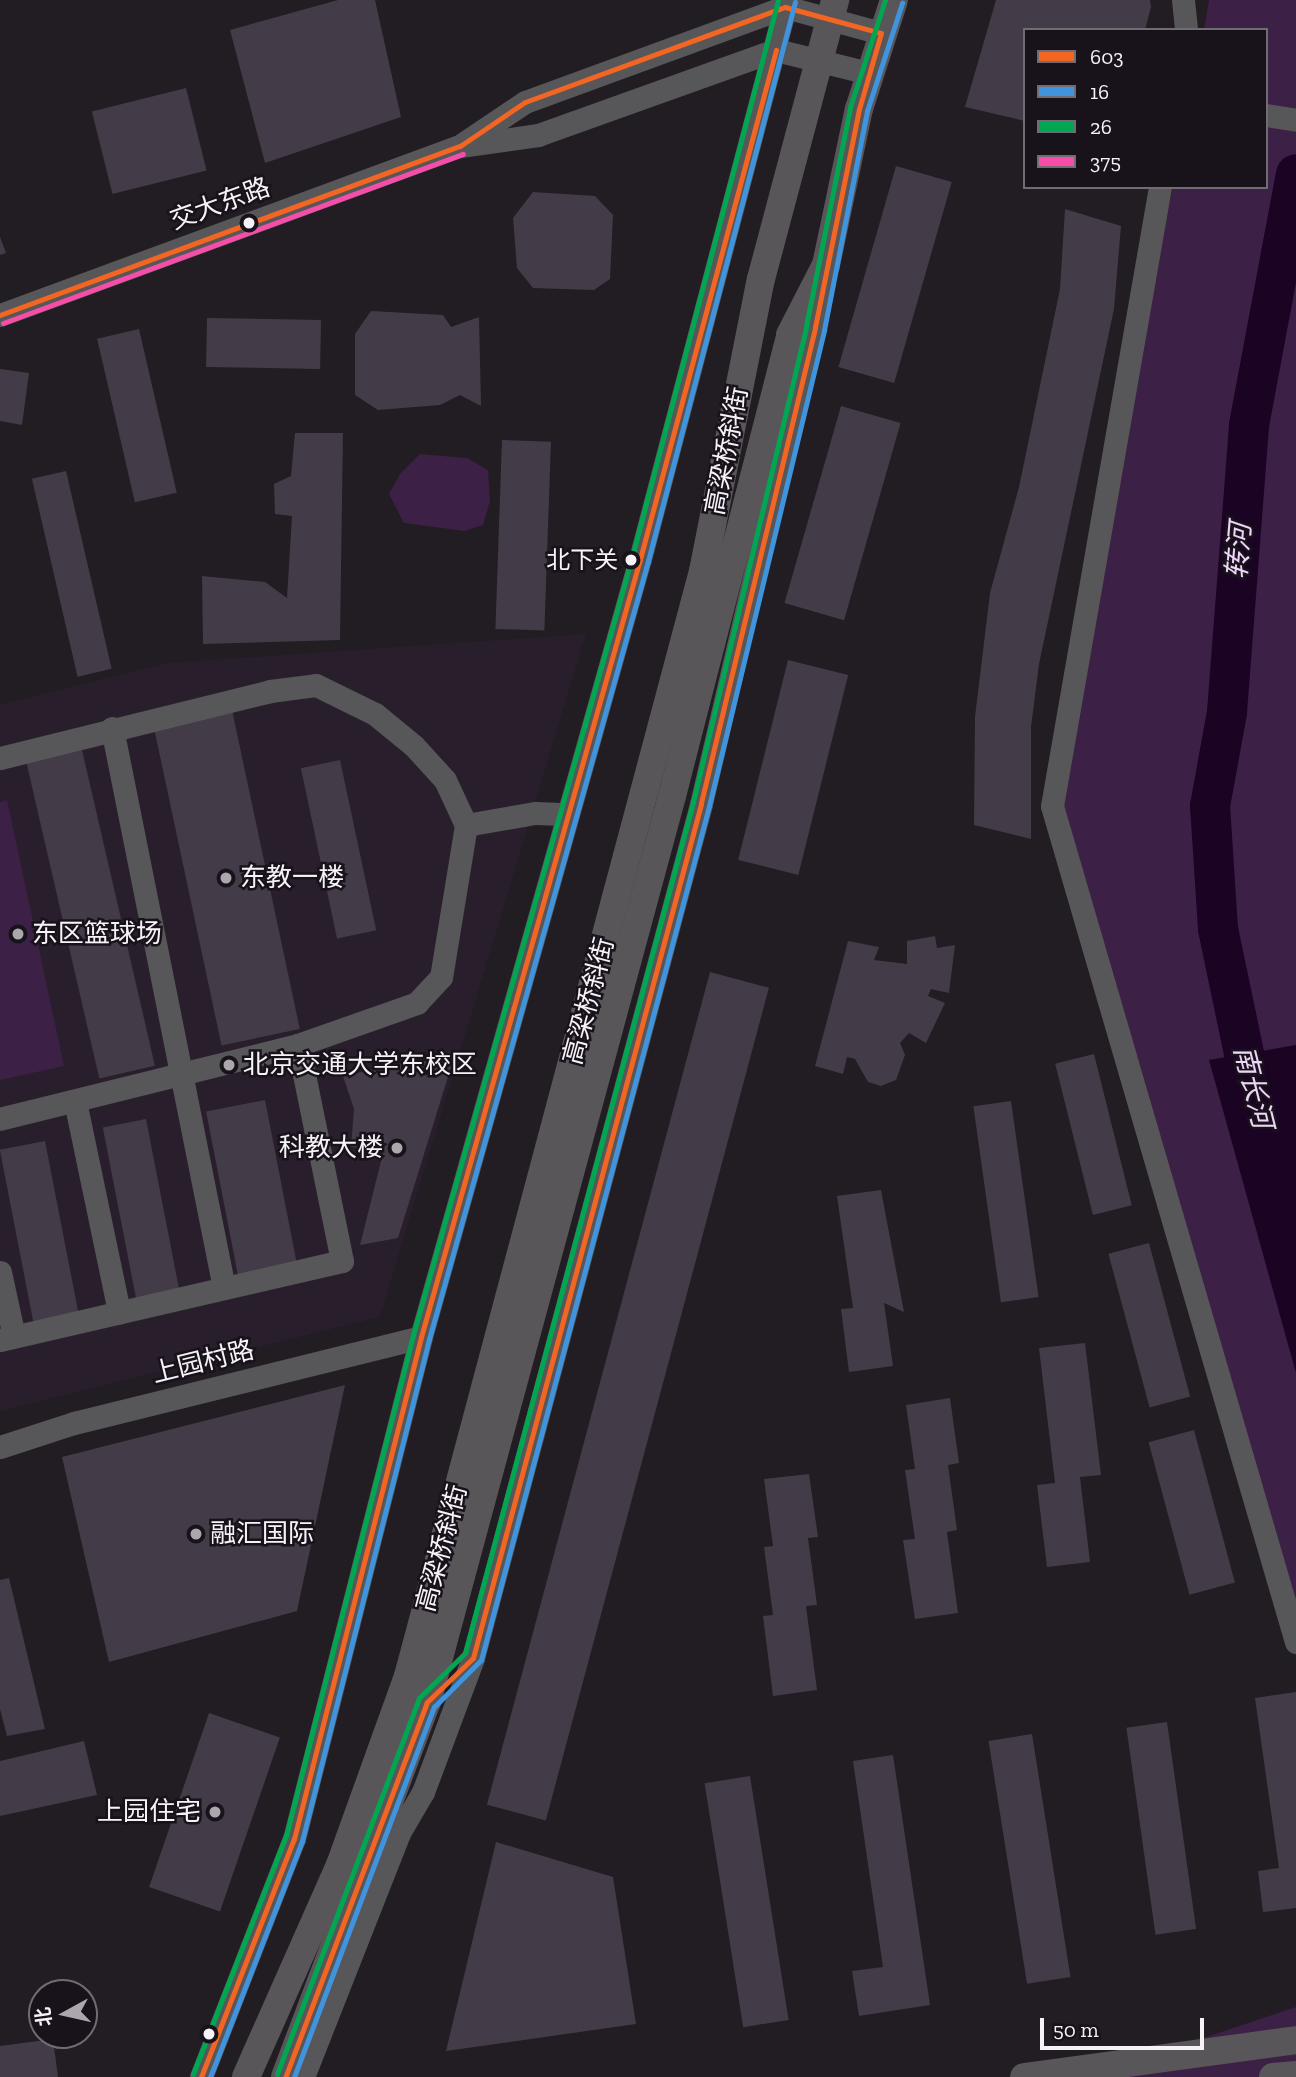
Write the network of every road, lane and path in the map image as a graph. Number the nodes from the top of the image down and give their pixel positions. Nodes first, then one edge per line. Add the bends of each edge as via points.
1 (894, 0) edge
2 (1183, 0) edge
3 (786, 4) edge
4 (833, 10) edge
5 (1186, 28) edge
6 (881, 33) junction
7 (776, 50) junction
8 (821, 61) junction
9 (869, 73) junction
10 (1269, 116) edge
11 (1296, 120) edge
12 (460, 146) junction
13 (1160, 189) edge
14 (826, 265) junction
15 (0, 315) edge
16 (112, 728) junction
17 (0, 758) edge
18 (568, 814) junction
19 (466, 825) junction
20 (298, 1045) junction
21 (182, 1075) junction
22 (75, 1101) junction
23 (0, 1119) edge
24 (0, 1272) edge
25 (224, 1288) junction
26 (120, 1312) junction
27 (421, 1337) junction
28 (7, 1338) edge
29 (0, 1447) edge
30 (1296, 1642) edge
31 (473, 1658) junction
32 (427, 1702) junction
33 (1296, 2040) edge
34 (1296, 2075) edge
35 (201, 2077) edge
36 (246, 2077) edge
37 (285, 2077) edge
38 (303, 2077) edge
39 (1024, 2077) edge
40 (1273, 2077) edge

1 - 6 main road, 高梁桥斜街
2 - 5 street
3 - 4 street
3 - 7 street, 高梁桥斜街
3 - 12 street, 交大东路 via 526,102
4 - 6 street
4 - 8 main road, 高梁桥斜街
6 - 9 main road, 高梁桥斜街
7 - 8 street
7 - 12 street, 交大东路 via 538,135
7 - 18 street, 高梁桥斜街
8 - 9 street
8 - 36 main road, 高梁桥斜街 via 761,279 703,571 408,1676 340,1865
9 - 14 main road, 高梁桥斜街
10 - 11 street
12 - 15 street, 交大东路
13 - 30 street via 1052,806
14 - 31 street, 高梁桥斜街 via 701,804
14 - 32 main road, 高梁桥斜街 via 790,335 673,796
16 - 17 street
16 - 19 street via 270,691 316,685 375,714 414,746 445,780
16 - 21 street
18 - 19 street via 535,813
18 - 27 street, 高梁桥斜街
19 - 20 street via 441,977 417,1003
20 - 21 street
20 - 25 street via 342,1261
21 - 22 street
21 - 25 street
22 - 23 street
22 - 26 street
24 - 28 street
25 - 26 street
26 - 28 street
27 - 29 street, 上园村路 via 74,1423
27 - 35 street, 高梁桥斜街 via 294,1839
31 - 32 street
31 - 38 street, 高梁桥斜街 via 423,1792 399,1833
32 - 37 main road, 高梁桥斜街
33 - 39 main road
34 - 40 main road

